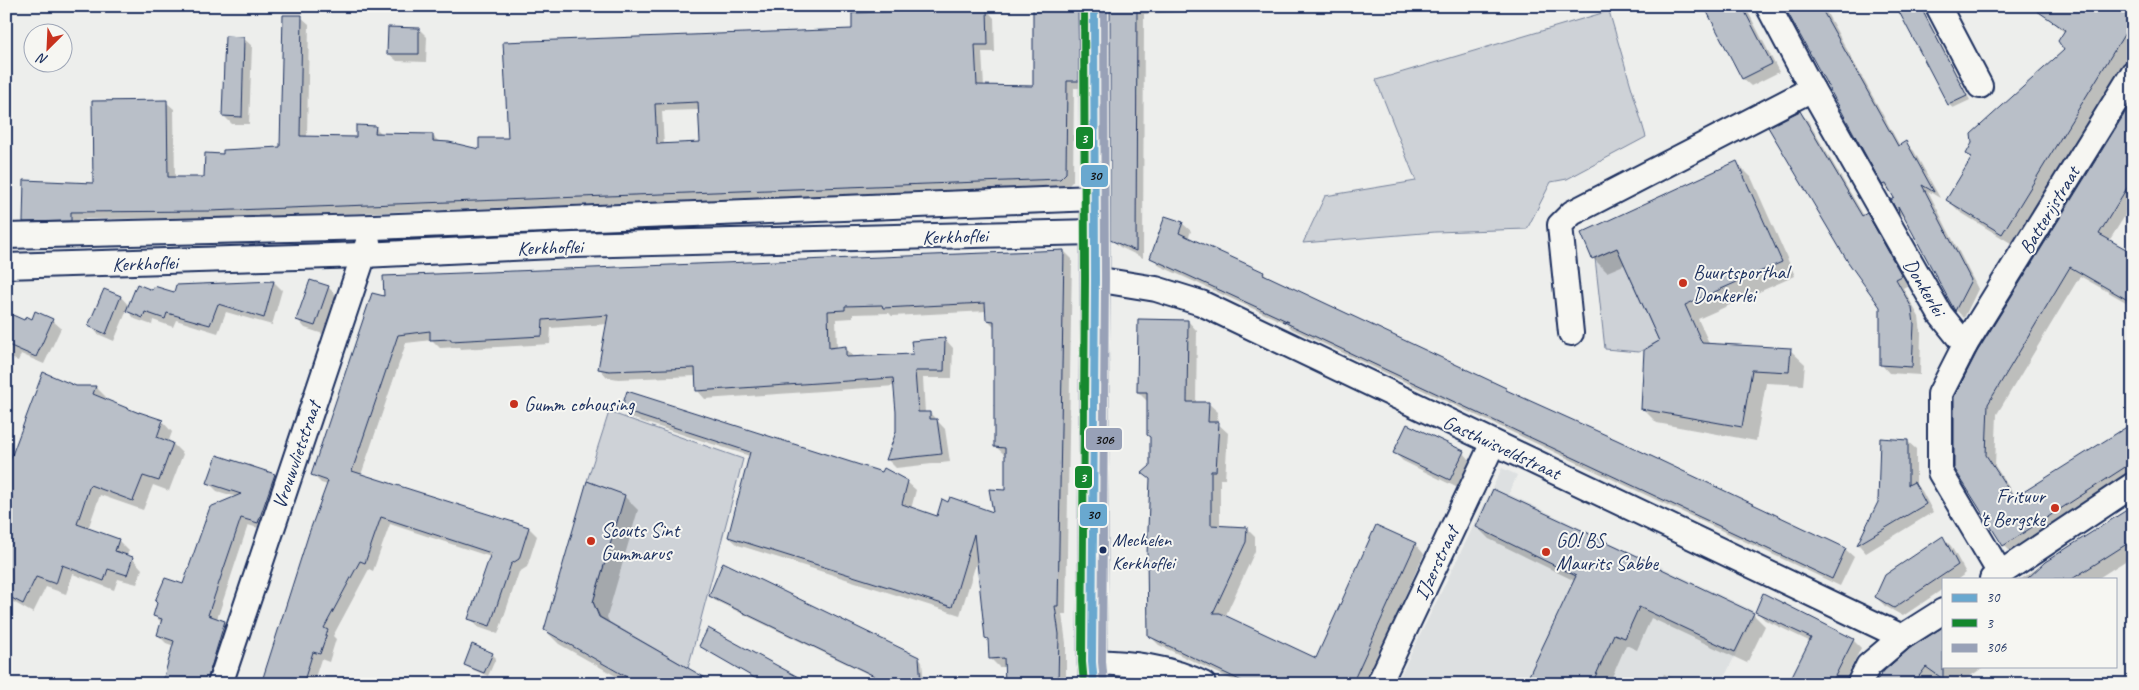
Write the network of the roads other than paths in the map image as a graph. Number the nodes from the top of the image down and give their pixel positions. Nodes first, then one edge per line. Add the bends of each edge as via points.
1 (1094, 6) edge
2 (1768, 6) edge
3 (1938, 6) edge
4 (2133, 73) edge
5 (1980, 86) dead end
6 (1812, 89) junction
7 (1094, 198) junction
8 (374, 227) junction
9 (1094, 232) junction
10 (6, 236) edge
11 (363, 255) junction
12 (6, 266) edge
13 (1095, 279) junction
14 (1571, 333) dead end
15 (1965, 345) junction
16 (1493, 443) junction
17 (2133, 485) edge
18 (1996, 576) edge
19 (1942, 612) edge
20 (1902, 637) junction
21 (1093, 673) edge
22 (220, 684) edge
23 (1203, 684) edge
24 (1379, 684) edge
25 (1859, 684) edge

1 - 7 main road
2 - 6 street, Donkerlei
3 - 5 street
4 - 15 street, Batterijstraat
6 - 14 street via 1572,213 1560,225
6 - 15 street, Donkerlei via 1940,314
7 - 8 street, Kerkhoflei
7 - 9 main road
8 - 10 street, Kerkhoflei
8 - 11 street, Vrouwvlietstraat
9 - 11 street, Kerkhoflei
9 - 13 main road
11 - 12 street, Kerkhoflei
11 - 22 street, Vrouwvlietstraat
13 - 16 street, Gasthuisveldstraat via 1156,289 1201,304
13 - 21 main road
15 - 18 street via 1940,394 1940,472
16 - 20 street, Gasthuisveldstraat
16 - 24 street, IJzerstraat
17 - 18 street
19 - 20 street
20 - 25 street via 1868,666
21 - 23 street via 1125,663 1184,675

